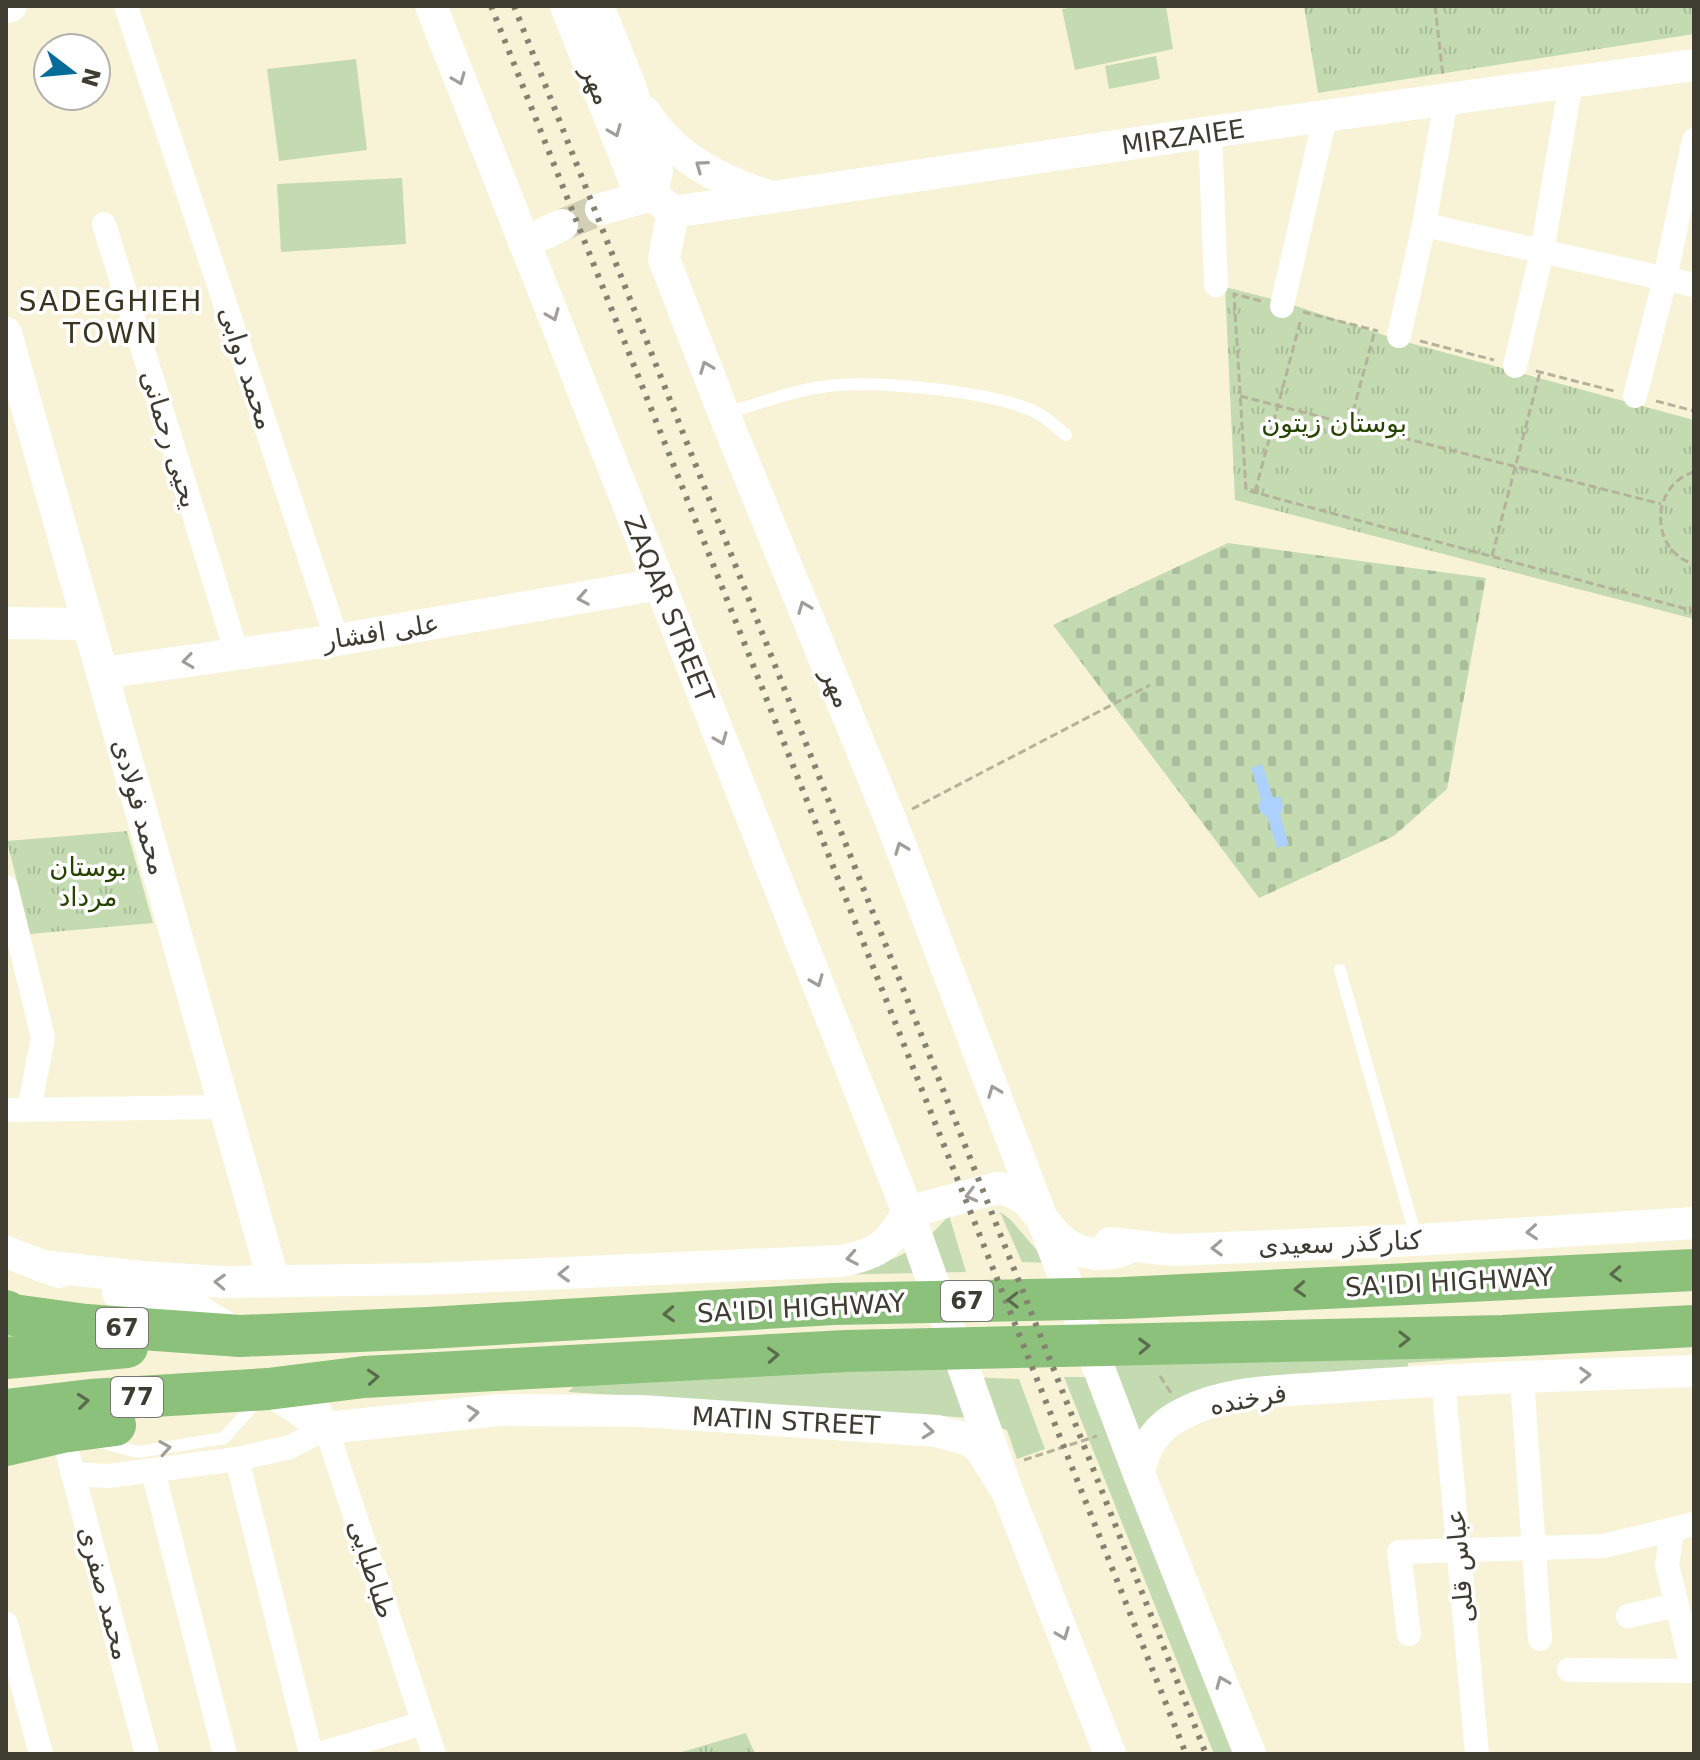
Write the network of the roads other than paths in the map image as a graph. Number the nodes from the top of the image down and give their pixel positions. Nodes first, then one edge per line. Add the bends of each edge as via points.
1 (126, 6) edge
2 (431, 6) edge
3 (566, 6) edge
4 (598, 6) edge
5 (1694, 65) edge
6 (1571, 82) junction
7 (630, 86) junction
8 (1446, 100) junction
9 (1325, 117) junction
10 (1210, 132) junction
11 (1694, 140) edge
12 (772, 197) junction
13 (662, 204) junction
14 (601, 209) tunnel mouth
15 (104, 224) dead end
16 (562, 225) tunnel mouth
17 (1424, 225) junction
18 (524, 243) junction
19 (1542, 252) junction
20 (1665, 279) junction
21 (1216, 285) dead end
22 (1694, 285) edge
23 (1292, 309) road end
24 (6, 333) edge
25 (1399, 336) road end
26 (1515, 366) road end
27 (1635, 396) road end
28 (724, 414) junction
29 (1066, 435) dead end
30 (660, 584) junction
31 (6, 623) edge
32 (88, 624) junction
33 (337, 640) junction
34 (237, 654) junction
35 (102, 673) junction
36 (6, 887) edge
37 (1340, 970) dead end
38 (225, 1107) junction
39 (17, 1110) edge
40 (1022, 1164) junction
41 (908, 1212) junction
42 (1694, 1223) edge
43 (1416, 1240) junction
44 (1132, 1246) junction
45 (6, 1252) edge
46 (41, 1266) junction
47 (1694, 1270) edge
48 (274, 1282) junction
49 (8, 1314) edge
50 (1694, 1326) edge
51 (240, 1336) junction
52 (6, 1358) edge
53 (1694, 1371) edge
54 (1522, 1377) junction
55 (1443, 1379) junction
56 (311, 1384) junction
57 (268, 1389) junction
58 (6, 1410) edge
59 (326, 1428) junction
60 (62, 1432) junction
61 (6, 1445) edge
62 (237, 1459) junction
63 (153, 1471) junction
64 (73, 1474) junction
65 (1139, 1474) junction
66 (1012, 1478) junction
67 (1683, 1528) edge
68 (1459, 1549) junction
69 (1533, 1550) junction
70 (1677, 1605) junction
71 (1628, 1616) dead end
72 (6, 1624) edge
73 (1409, 1634) dead end
74 (1540, 1639) dead end
75 (1569, 1670) dead end
76 (1693, 1671) edge
77 (424, 1723) junction
78 (41, 1754) edge
79 (147, 1754) edge
80 (225, 1754) edge
81 (311, 1754) edge
82 (319, 1754) edge
83 (434, 1754) edge
84 (1110, 1754) edge
85 (1250, 1754) edge
86 (1477, 1754) edge

1 - 33 street, محمد دوابی
2 -> 18 street, ZAQAR STREET
3 -> 13 street, مهر via 634,179
4 - 7 street, مهر
5 - 6 street, MIRZAIEE
6 - 8 street, MIRZAIEE
6 - 19 street
12 -> 7 street via 718,178 659,134
7 - 13 street, مهر
8 - 9 street, MIRZAIEE
8 - 17 street
9 - 10 street, MIRZAIEE
9 - 23 street
10 - 12 street, MIRZAIEE
10 - 21 street
11 - 20 street
12 - 13 street, MIRZAIEE
13 - 14 street, MIRZAIEE
28 -> 13 street, مهر via 664,259
15 - 34 street, یحیی رحمانی
16 - 18 street
17 - 19 street
17 - 25 street
18 -> 30 street, ZAQAR STREET
19 - 20 street
19 - 26 street
20 - 22 street
20 - 27 street
24 - 32 street, محمد فولادی
28 - 29 lane via 838,385 912,388 1004,400 1040,414
40 -> 28 street, مهر via 891,821
30 -> 33 street, علی افشار
30 -> 41 street, ZAQAR STREET
31 - 32 street
32 - 35 street, محمد فولادی
33 - 34 street, علی افشار
34 -> 35 street, علی افشار
35 - 38 street, محمد فولادی
36 - 39 street via 43,1037
37 - 43 lane
38 - 39 street
38 - 48 street, محمد فولادی
40 - 44 street, کنارگذر سعیدی via 1063,1224 1095,1240
40 - 65 street
44 -> 41 street via 1117,1254 1072,1249 1012,1189 997,1188
41 -> 48 street via 894,1237 877,1251 841,1261
41 - 66 street, ZAQAR STREET
42 -> 43 street, کنارگذر سعیدی
43 -> 44 street, کنارگذر سعیدی via 1172,1250
45 - 46 street
48 -> 46 street via 142,1277
46 - 51 street via 116,1293 192,1307
47 -> 51 highway, SA'IDI HIGHWAY / 67 via 1123,1298 833,1304
49 - 51 highway, SA'IDI HIGHWAY / 67
56 -> 50 highway, SA'IDI HIGHWAY / 67 via 846,1351 1503,1336
51 - 52 highway, 77
54 -> 53 street, فرخنده
54 - 55 street, فرخنده
54 - 69 street
55 - 65 street, فرخنده via 1220,1400 1164,1426 1149,1442
55 - 68 street, عباس قلی
56 - 57 highway, SA'IDI HIGHWAY / 67
56 - 59 street, طباطبایی
58 -> 57 highway, 77
57 - 59 street
57 - 60 highway via 139,1421
59 - 62 street via 290,1447
59 -> 66 street, MATIN STREET via 514,1410 641,1411 937,1431 969,1440
59 - 77 street, طباطبایی
60 - 61 highway
60 - 64 street, محمد صفری
62 - 63 street
62 - 81 street
63 - 64 street
63 - 80 street
64 - 79 street, محمد صفری
85 -> 65 street
66 -> 84 street, MATIN STREET
67 - 69 street via 1604,1546
67 - 70 street via 1667,1565
68 - 69 street
68 - 73 street via 1399,1552
68 - 86 street, عباس قلی
69 - 74 street
70 - 71 street
70 - 76 street
72 - 78 street
75 - 76 street
77 - 82 street
77 - 83 street, طباطبایی

